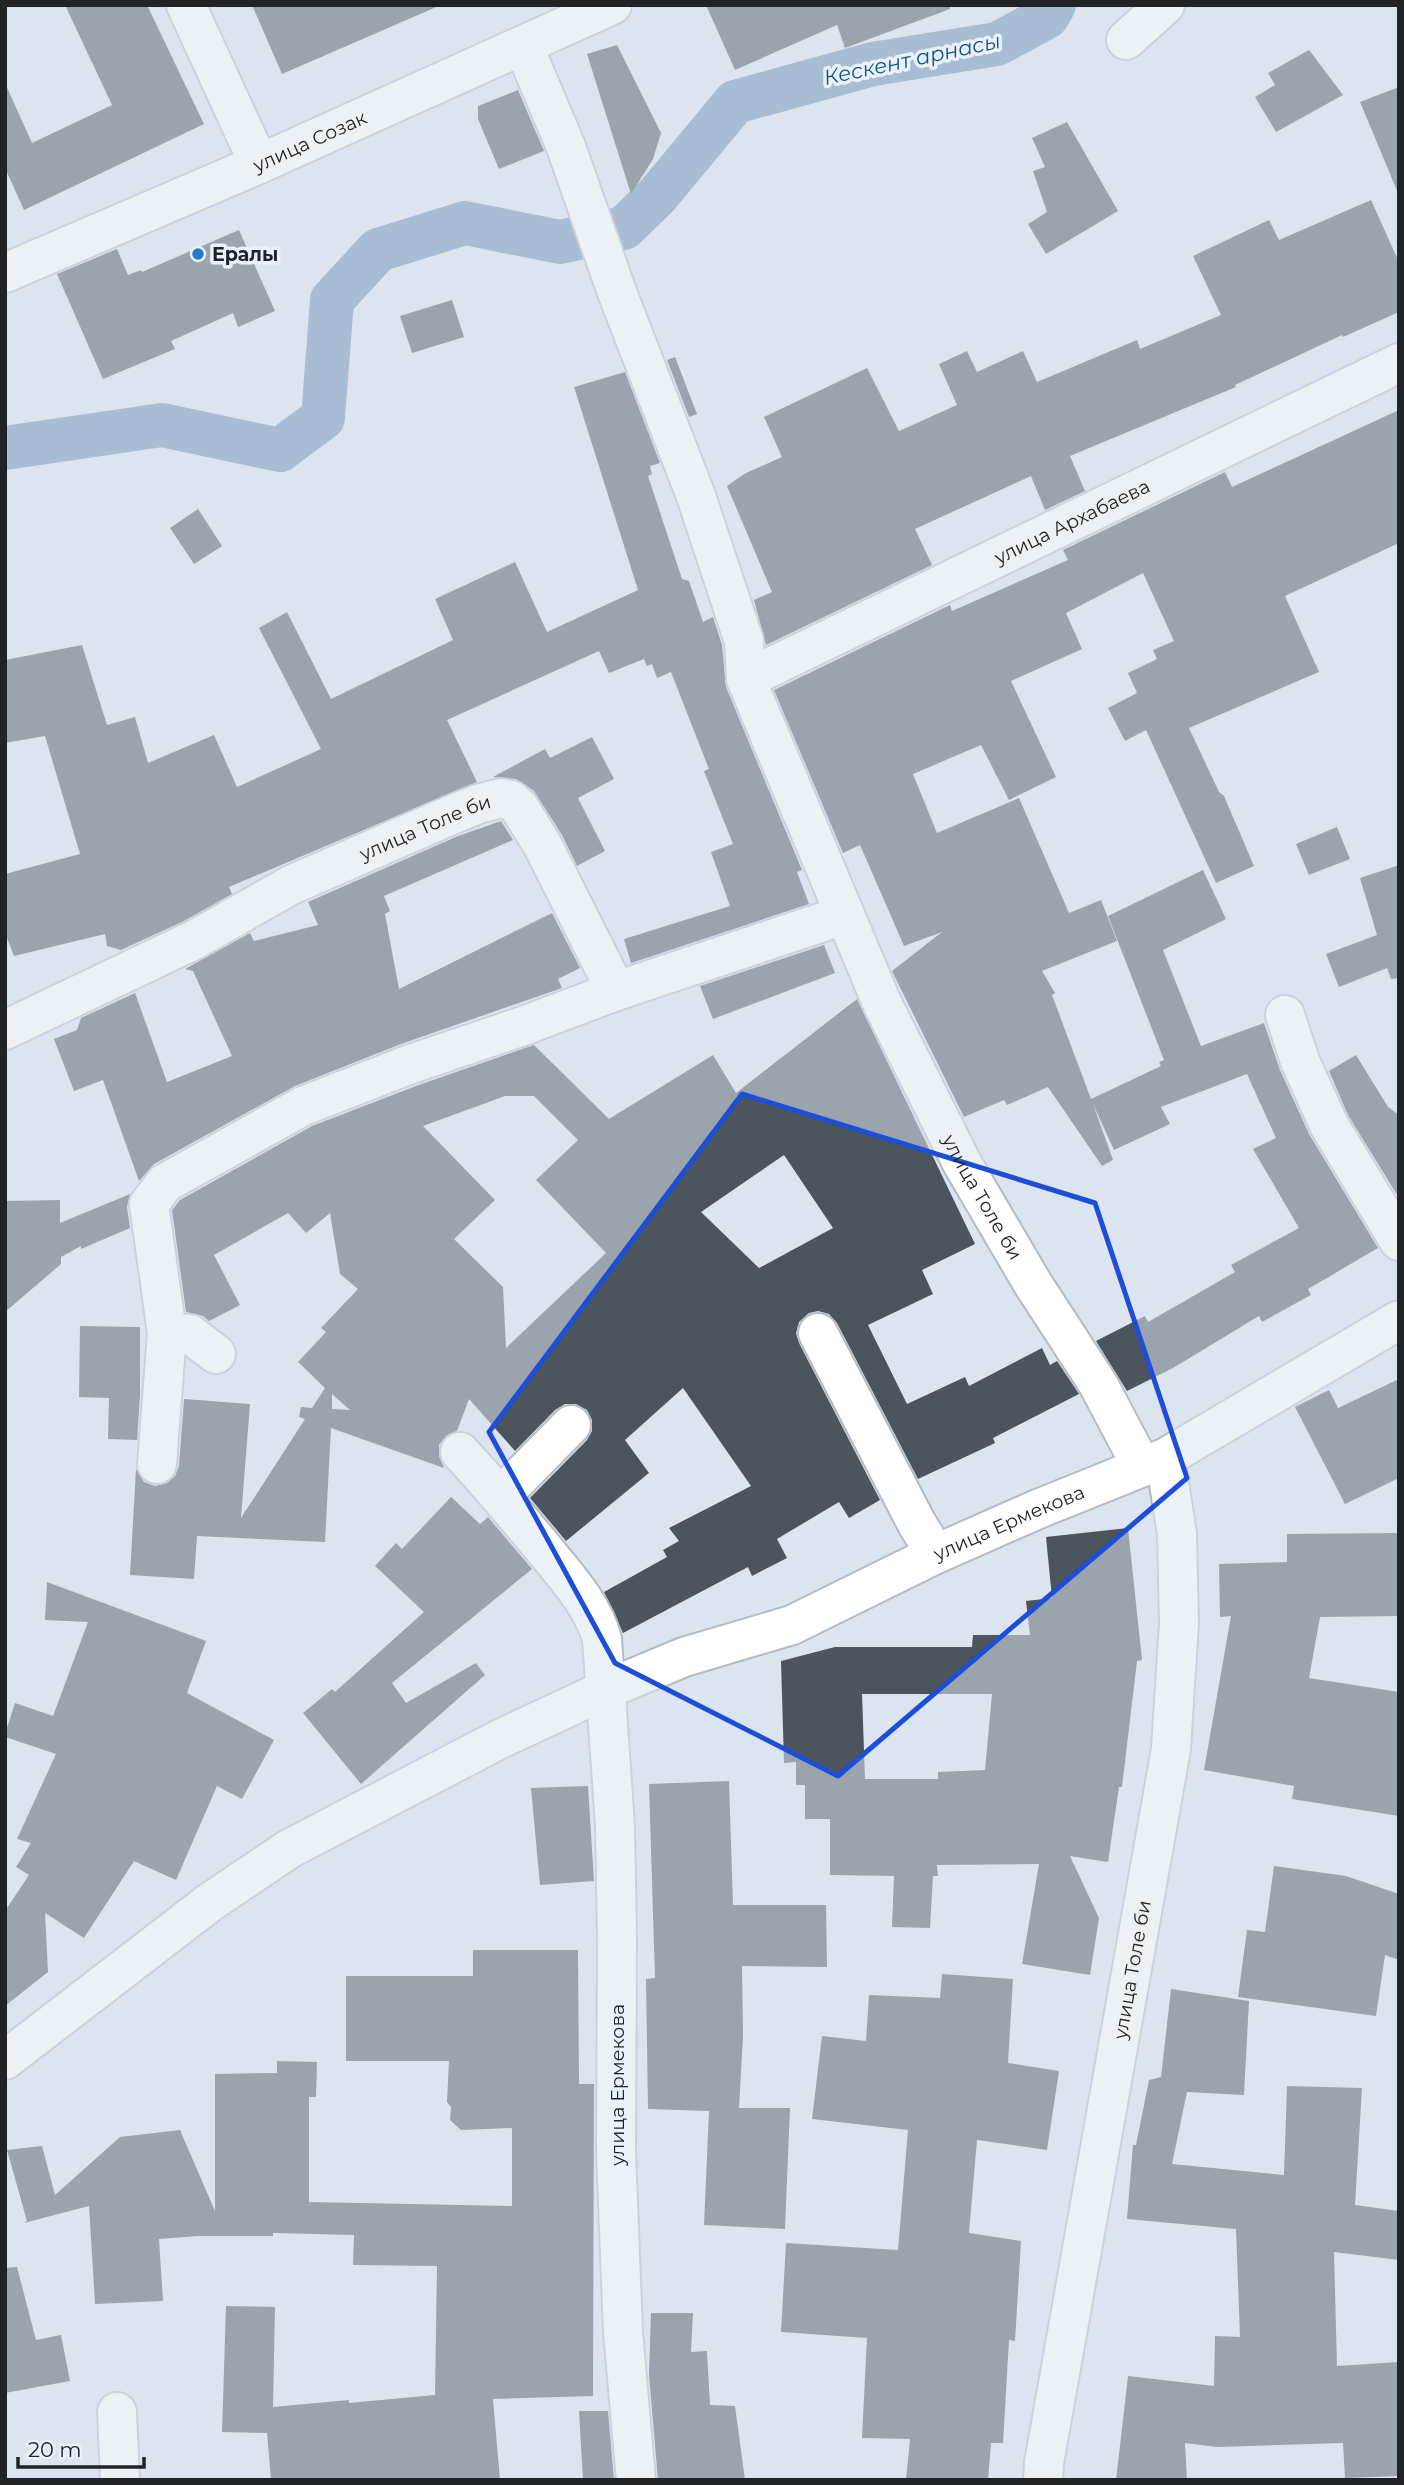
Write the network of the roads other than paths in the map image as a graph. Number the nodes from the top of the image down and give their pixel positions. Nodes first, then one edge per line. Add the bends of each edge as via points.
1 (186, 5) edge
2 (612, 5) edge
3 (1165, 5) edge
4 (575, 13) edge
5 (1126, 40) dead end
6 (523, 45) junction
7 (260, 164) junction
8 (5, 273) edge
9 (1399, 363) edge
10 (746, 679) junction
11 (845, 915) junction
12 (615, 991) junction
13 (1285, 1015) dead end
14 (5, 1030) edge
15 (1399, 1241) edge
16 (1399, 1320) edge
17 (167, 1332) junction
18 (818, 1334) dead end
19 (216, 1354) dead end
20 (571, 1425) dead end
21 (460, 1452) dead end
22 (1154, 1462) junction
23 (157, 1464) dead end
24 (501, 1496) junction
25 (936, 1554) junction
26 (605, 1690) junction
27 (5, 2060) edge
28 (117, 2413) dead end
29 (120, 2480) edge
30 (636, 2480) edge
31 (1043, 2480) edge

1 - 7 street
2 - 4 street, улица Созак
3 - 5 street
4 - 6 street, улица Созак
6 - 7 street, улица Созак
6 - 10 street, улица Толе би via 566,147 696,496 744,641
7 - 8 street, улица Созак
9 - 10 street, улица Архабаева
10 - 11 street, улица Толе би
11 - 12 street
11 - 22 street, улица Толе би via 882,1003 961,1163 1033,1284
12 - 14 street, улица Толе би via 543,846 519,807 501,798 291,885 194,940
12 - 17 street via 303,1106 165,1183 149,1203
13 - 15 street via 1329,1125
16 - 22 street, улица Ермекова
17 - 19 street via 190,1334
17 - 23 street
18 - 25 street
20 - 24 street
21 - 24 street
22 - 25 street, улица Ермекова
22 - 31 street, улица Толе би via 1177,1546 1171,1749
24 - 26 street via 581,1595 598,1624
25 - 26 street, улица Ермекова via 792,1625 684,1657
26 - 27 street, улица Ермекова via 289,1849 198,1911
26 - 30 street, улица Ермекова via 615,1825 616,2165 623,2332
28 - 29 street

